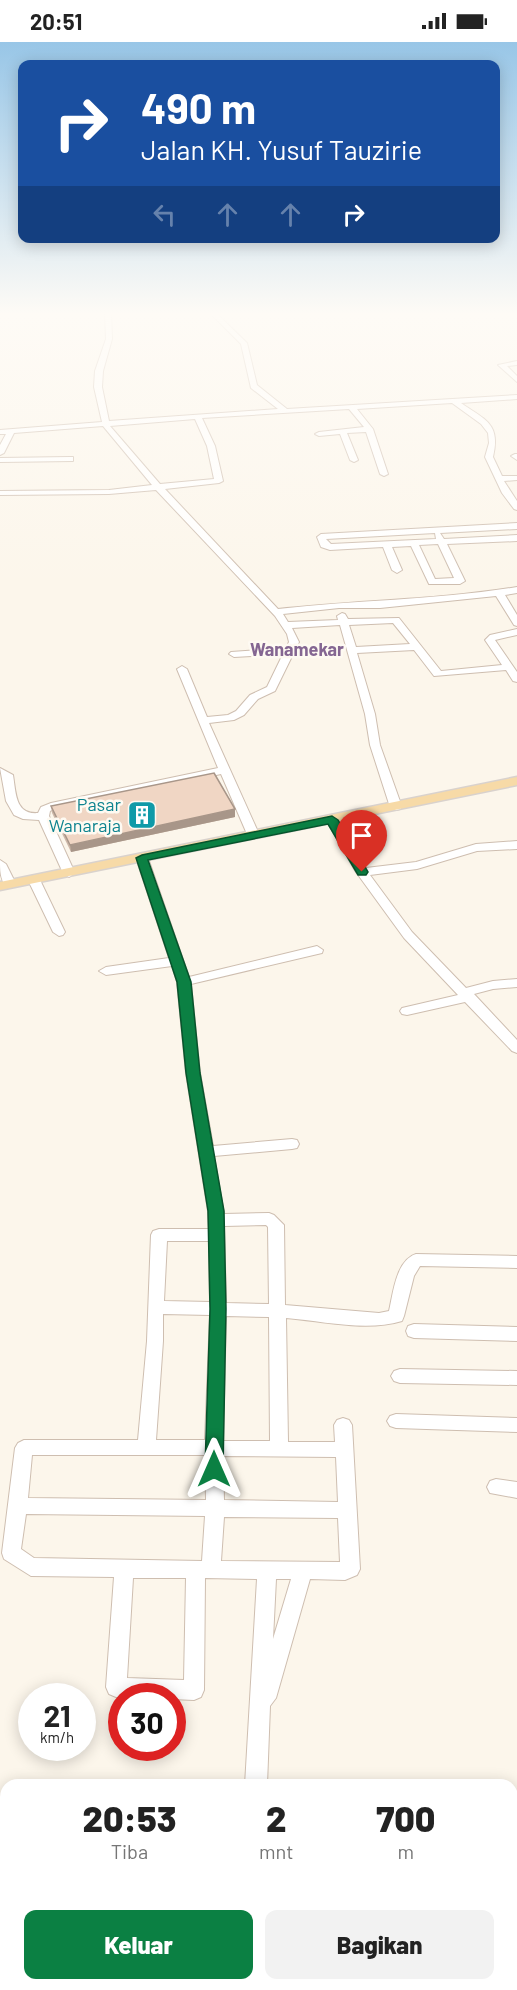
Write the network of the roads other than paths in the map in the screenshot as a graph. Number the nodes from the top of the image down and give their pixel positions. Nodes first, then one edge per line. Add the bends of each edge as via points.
1 (102, 404) edge
2 (274, 404) edge
3 (411, 404) edge
4 (457, 404) edge
5 (352, 408) junction
6 (285, 411) junction
7 (198, 417) junction
8 (106, 425) junction
9 (369, 429) junction
10 (11, 431) junction
11 (0, 432) edge
12 (343, 432) junction
13 (319, 434) dead end
14 (0, 453) edge
15 (70, 459) dead end
16 (0, 460) edge
17 (354, 460) dead end
18 (384, 474) dead end
19 (517, 478) edge
20 (500, 480) junction
21 (160, 488) junction
22 (0, 493) edge
23 (506, 493) junction
24 (517, 493) edge
25 (517, 507) edge
26 (517, 526) edge
27 (436, 530) junction
28 (517, 538) edge
29 (442, 542) junction
30 (414, 543) junction
31 (386, 544) junction
32 (397, 570) dead end
33 (517, 590) edge
34 (499, 593) junction
35 (339, 605) junction
36 (276, 612) junction
37 (344, 622) junction
38 (517, 623) edge
39 (286, 625) junction
40 (517, 632) edge
41 (418, 647) junction
42 (352, 650) junction
43 (289, 651) junction
44 (234, 654) dead end
45 (509, 667) junction
46 (182, 669) dead end
47 (517, 679) edge
48 (203, 721) junction
49 (226, 770) junction
50 (0, 771) edge
51 (517, 781) edge
52 (396, 807) junction
53 (43, 816) junction
54 (332, 820) junction
55 (253, 834) junction
56 (517, 845) edge
57 (142, 858) junction
58 (0, 864) edge
59 (362, 872) junction
60 (69, 873) junction
61 (34, 880) junction
62 (5, 885) edge
63 (59, 932) dead end
64 (317, 950) dead end
65 (177, 961) junction
66 (106, 971) dead end
67 (184, 982) junction
68 (517, 983) edge
69 (467, 994) junction
70 (407, 1011) dead end
71 (517, 1047) edge
72 (292, 1144) dead end
73 (206, 1152) junction
74 (216, 1228) junction
75 (517, 1262) edge
76 (155, 1306) junction
77 (218, 1309) junction
78 (278, 1311) junction
79 (414, 1331) dead end
80 (517, 1334) edge
81 (399, 1376) dead end
82 (517, 1378) edge
83 (396, 1421) dead end
84 (343, 1425) dead end
85 (517, 1425) edge
86 (146, 1447) junction
87 (214, 1448) junction
88 (279, 1449) junction
89 (344, 1450) junction
90 (496, 1487) dead end
91 (517, 1490) edge
92 (18, 1506) junction
93 (215, 1509) junction
94 (347, 1510) junction
95 (124, 1569) junction
96 (204, 1569) junction
97 (267, 1570) junction
98 (303, 1571) junction
99 (259, 1720) junction
100 (256, 1779) edge

1 - 8 street
2 - 6 street
3 - 5 street
4 - 20 street via 492,430 489,457
5 - 6 street
5 - 9 street
6 - 7 street
7 - 8 street
7 - 21 street via 211,446 219,480
8 - 10 street
8 - 21 street
9 - 12 street
9 - 18 street
10 - 11 street
10 - 14 street
12 - 13 street
12 - 17 street
15 - 16 street
19 - 20 street
20 - 23 street
21 - 22 street
21 - 36 street
23 - 24 street
23 - 25 street
26 - 27 street
27 - 29 street
27 - 31 street via 321,537 324,545 330,547
28 - 29 street
29 - 30 street
29 - 30 street via 460,581 432,582
30 - 31 street
31 - 32 street
33 - 34 street
34 - 35 street via 381,605
34 - 38 street
35 - 36 street
35 - 37 street
36 - 39 street
37 - 39 street
37 - 41 street via 397,621
37 - 42 street
39 - 43 street via 294,640
40 - 45 street via 490,639
41 - 42 street
41 - 45 street via 438,674
42 - 52 street via 375,744
43 - 44 street
43 - 48 street via 271,689 230,718
45 - 47 street
46 - 48 street
48 - 49 street
49 - 53 street via 51,806
49 - 55 street
50 - 53 street via 8,775 17,813 28,818
51 - 52 main road
52 - 54 main road
53 - 60 street
54 - 55 main road
54 - 59 street
55 - 57 main road
56 - 59 street via 476,848 417,865
57 - 60 main road
57 - 65 street
58 - 62 street
59 - 69 street via 408,935
60 - 61 main road
61 - 62 main road
61 - 63 street
64 - 67 street
65 - 66 street
65 - 67 street
67 - 73 street
68 - 69 street via 493,985
69 - 70 street
69 - 71 street
72 - 73 street
73 - 74 street
74 - 76 street via 159,1235
74 - 77 street
74 - 78 street via 269,1219 276,1225
75 - 78 street via 416,1260 406,1274 396,1316 379,1320
76 - 77 street
76 - 86 street
77 - 78 street
77 - 87 street
78 - 88 street
79 - 80 street
81 - 82 street
83 - 85 street
84 - 89 street
86 - 87 street
86 - 92 street via 24,1448
87 - 88 street
87 - 93 street
88 - 89 street
89 - 94 street
90 - 91 street
92 - 93 street
92 - 95 street via 11,1552 31,1567
93 - 94 street
93 - 96 street
94 - 98 street via 350,1569
95 - 96 street
95 - 96 street via 116,1687 194,1690
96 - 97 street
97 - 98 street
97 - 99 street
98 - 99 street
99 - 100 street

